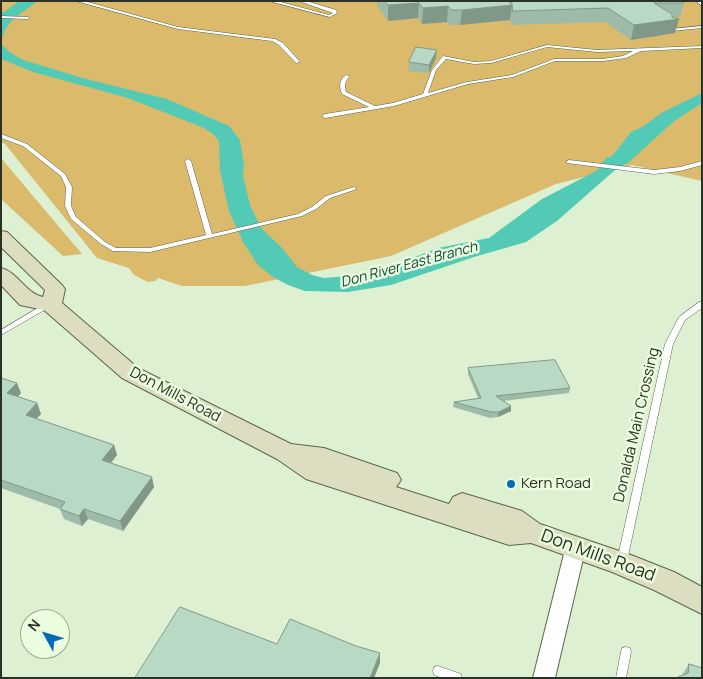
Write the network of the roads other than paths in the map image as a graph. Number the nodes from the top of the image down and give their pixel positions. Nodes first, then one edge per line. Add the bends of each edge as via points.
1 (78, 1) edge
2 (271, 1) edge
3 (301, 1) edge
4 (698, 1) edge
5 (317, 3) edge
6 (702, 5) edge
7 (306, 10) junction
8 (1, 17) edge
9 (28, 18) dead end
10 (702, 27) edge
11 (671, 30) edge
12 (702, 47) edge
13 (639, 50) junction
14 (298, 62) dead end
15 (348, 76) dead end
16 (425, 95) junction
17 (374, 107) junction
18 (326, 116) dead end
19 (1, 136) edge
20 (188, 161) dead end
21 (569, 162) dead end
22 (702, 163) edge
23 (354, 189) dead end
24 (1, 236) edge
25 (209, 236) junction
26 (1, 274) edge
27 (702, 304) edge
28 (51, 305) junction
29 (1, 333) edge
30 (576, 546) junction
31 (621, 563) junction
32 (664, 581) junction
33 (702, 588) edge
34 (702, 601) edge
35 (626, 652) dead end
36 (438, 671) dead end
37 (457, 678) edge
38 (544, 678) edge
39 (621, 678) edge

1 - 14 lane via 186,29 273,40
2 - 7 lane
3 - 5 lane
4 - 6 lane
5 - 7 lane
5 - 7 lane via 335,13 330,16
8 - 9 lane
10 - 11 lane
12 - 13 lane
13 - 16 lane via 603,60 554,60 512,76 467,83
13 - 16 lane via 597,51 547,46 491,62 474,63 445,57 434,70
15 - 17 lane via 342,86 344,93
16 - 17 lane
17 - 18 lane
19 - 25 lane via 26,146 63,175 69,187 68,206 73,218 115,250 150,250
20 - 25 lane
21 - 22 lane via 654,172
23 - 25 lane via 328,197 300,215
24 - 28 main road via 55,289
26 - 28 main road, Don Mills Road via 27,300
27 - 31 lane, Donalda Main Crossing via 682,319 669,344
28 - 29 lane
28 - 30 main road, Don Mills Road via 130,374 286,452 315,472 509,534 531,532
30 - 31 main road, Don Mills Road
30 - 38 street
31 - 32 main road, Don Mills Road
32 - 33 main road, Don Mills Road
32 - 34 main road, Don Mills Road
35 - 39 lane
36 - 37 lane

